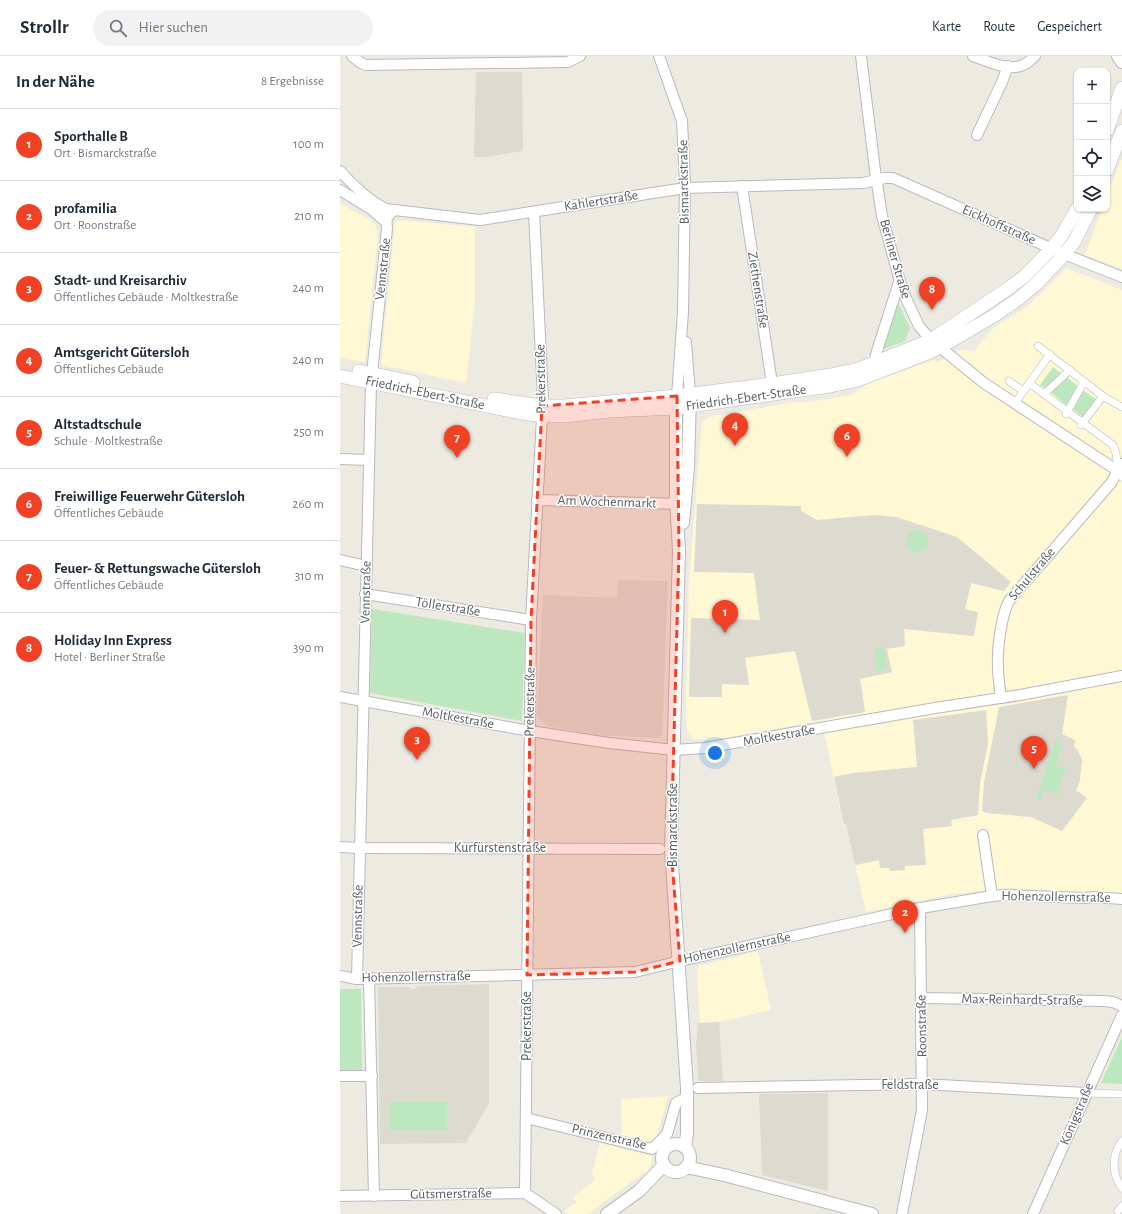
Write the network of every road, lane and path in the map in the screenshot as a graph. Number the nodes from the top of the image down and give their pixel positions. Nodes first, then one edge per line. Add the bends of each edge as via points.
1 (352, 56) edge
2 (580, 56) edge
3 (659, 56) edge
4 (860, 56) edge
5 (973, 56) edge
6 (1035, 56) edge
7 (1118, 56) edge
8 (1122, 62) edge
9 (1008, 66) junction
10 (1122, 88) edge
11 (1110, 122) edge
12 (1122, 131) edge
13 (978, 135) dead end
14 (1110, 162) edge
15 (340, 171) edge
16 (876, 180) junction
17 (742, 186) junction
18 (686, 188) junction
19 (343, 193) edge
20 (395, 210) junction
21 (534, 212) junction
22 (1075, 212) edge
23 (1090, 212) edge
24 (386, 222) junction
25 (1052, 248) junction
26 (1064, 254) junction
27 (1122, 277) edge
28 (899, 282) junction
29 (684, 312) junction
30 (935, 344) junction
31 (1038, 346) dead end
32 (1050, 354) junction
33 (874, 363) junction
34 (340, 367) edge
35 (1070, 370) junction
36 (340, 376) edge
37 (371, 378) junction
38 (1083, 378) junction
39 (1009, 381) dead end
40 (1029, 383) junction
41 (773, 389) junction
42 (1023, 391) junction
43 (1044, 394) junction
44 (1103, 396) junction
45 (690, 400) junction
46 (676, 402) junction
47 (1015, 403) junction
48 (1122, 406) edge
49 (542, 411) junction
50 (1066, 413) junction
51 (1082, 424) junction
52 (340, 459) edge
53 (369, 460) junction
54 (1121, 471) edge
55 (537, 496) junction
56 (681, 504) junction
57 (340, 560) edge
58 (366, 566) junction
59 (365, 594) junction
60 (531, 620) junction
61 (1122, 676) edge
62 (340, 697) edge
63 (1001, 698) junction
64 (364, 701) junction
65 (530, 731) junction
66 (674, 750) junction
67 (983, 835) dead end
68 (340, 846) edge
69 (360, 848) junction
70 (528, 848) junction
71 (660, 849) dead end
72 (992, 896) junction
73 (1122, 899) edge
74 (920, 908) junction
75 (680, 961) junction
76 (527, 975) junction
77 (349, 978) edge
78 (369, 978) junction
79 (340, 982) edge
80 (921, 998) junction
81 (1122, 1006) edge
82 (1122, 1015) edge
83 (340, 1076) edge
84 (372, 1076) junction
85 (922, 1084) junction
86 (698, 1088) dead end
87 (1086, 1093) junction
88 (1122, 1094) edge
89 (687, 1099) junction
90 (526, 1118) junction
91 (1122, 1141) edge
92 (680, 1145) junction
93 (688, 1163) junction
94 (668, 1168) junction
95 (1122, 1188) edge
96 (525, 1193) junction
97 (340, 1196) edge
98 (374, 1196) junction
99 (556, 1214) edge
100 (607, 1214) edge
101 (872, 1214) edge
102 (902, 1214) edge
103 (1033, 1214) edge

1 - 2 street via 366,65 568,62
3 - 18 street, Bismarckstraße via 682,121
4 - 16 street, Berliner Straße
5 - 9 street
6 - 9 street via 1017,67
7 - 8 street
9 - 13 street
10 - 11 main road
12 - 14 main road
15 - 20 street, Kahlertstraße via 371,200 386,209
16 - 17 street, Kahlertstraße via 863,183
16 - 25 street, Eickhoffstraße via 893,178
16 - 28 street, Berliner Straße via 882,216
17 - 18 street, Kahlertstraße
17 - 41 street, Ziethenstraße
18 - 21 street, Kahlertstraße
18 - 29 street, Bismarckstraße
19 - 24 street via 371,209
20 - 21 street, Kahlertstraße via 480,220
20 - 24 street, Vennstraße
21 - 49 street, Prekerstraße
22 - 25 main road, Friedrich-Ebert-Straße
23 - 26 main road, Friedrich-Ebert-Straße via 1074,242
24 - 37 street, Vennstraße
25 - 26 street, Eickhoffstraße
25 - 30 main road, Friedrich-Ebert-Straße via 1026,275
26 - 27 street, Eickhoffstraße
26 - 30 main road, Friedrich-Ebert-Straße via 1018,299 995,315
28 - 30 street, Berliner Straße via 916,321
28 - 33 street
29 - 45 street, Bismarckstraße
29 - 46 street, Bismarckstraße
30 - 33 main road, Friedrich-Ebert-Straße
30 - 41 main road, Friedrich-Ebert-Straße via 858,380 830,386
30 - 47 street, Berliner Straße via 984,383
31 - 32 street
32 - 35 street
32 - 40 street
33 - 41 main road, Friedrich-Ebert-Straße via 855,370
34 - 37 main road, Friedrich-Ebert-Straße
35 - 38 street
35 - 43 street
36 - 37 main road, Friedrich-Ebert-Straße
37 - 49 main road, Friedrich-Ebert-Straße via 511,411
37 - 53 street, Vennstraße
38 - 44 street
38 - 50 street
39 - 42 street
40 - 42 street
40 - 43 street
41 - 45 main road, Friedrich-Ebert-Straße
42 - 47 street
43 - 50 street
44 - 48 street
44 - 51 street
45 - 46 main road, Friedrich-Ebert-Straße
45 - 56 street, Bismarckstraße
46 - 49 main road, Friedrich-Ebert-Straße via 564,406
46 - 56 street, Bismarckstraße
47 - 54 street, Berliner Straße
49 - 55 street, Prekerstraße
50 - 51 street
51 - 54 street via 1113,445
52 - 53 street
53 - 58 street, Vennstraße
54 - 63 street, Schulstraße via 1009,600 1004,610 999,651
55 - 56 street, Am Wochenmarkt
55 - 60 street, Prekerstraße
56 - 66 street, Bismarckstraße
57 - 58 street
58 - 59 street, Vennstraße
59 - 60 street, Töllerstraße
59 - 64 street, Vennstraße
60 - 65 street, Prekerstraße
61 - 63 street, Moltkestraße
62 - 64 street, Moltkestraße
63 - 66 street, Moltkestraße via 699,749
64 - 65 street, Moltkestraße
64 - 69 street, Vennstraße
65 - 66 street, Moltkestraße
65 - 70 street, Prekerstraße
66 - 75 street, Bismarckstraße via 671,849
67 - 72 street
68 - 69 street, Kurfürstenstraße
69 - 70 street, Kurfürstenstraße
69 - 77 street, Vennstraße
70 - 71 street, Kurfürstenstraße
70 - 76 street, Prekerstraße
72 - 73 street, Hohenzollernstraße
72 - 74 street, Hohenzollernstraße
74 - 75 street, Hohenzollernstraße
74 - 80 street, Roonstraße
75 - 76 street, Hohenzollernstraße via 635,972
75 - 89 street, Bismarckstraße
76 - 78 street, Hohenzollernstraße
76 - 90 street, Prekerstraße
77 - 78 street, Hohenzollernstraße
77 - 79 street, Hohenzollernstraße
78 - 84 street
80 - 81 street, Max-Reinhardt-Straße via 1104,1001
80 - 85 street, Roonstraße
82 - 87 street, Königstraße
83 - 84 street
84 - 98 street
85 - 86 street, Feldstraße
85 - 87 street, Feldstraße
85 - 102 street, Roonstraße via 922,1110
87 - 88 street, Feldstraße
87 - 103 street, Königstraße
89 - 90 street, Prinzenstraße via 676,1103 668,1134 652,1149
89 - 92 street, Bismarckstraße
90 - 96 street, Prekerstraße
91 - 95 street via 1115,1153 1114,1164 1115,1174
92 - 93 street via 689,1154
92 - 94 street via 671,1145 663,1151 662,1161
93 - 94 street via 679,1171
93 - 101 street via 709,1166 724,1175
94 - 100 street
96 - 98 street, Gütsmerstraße
96 - 99 street
97 - 98 street, Gütsmerstraße

